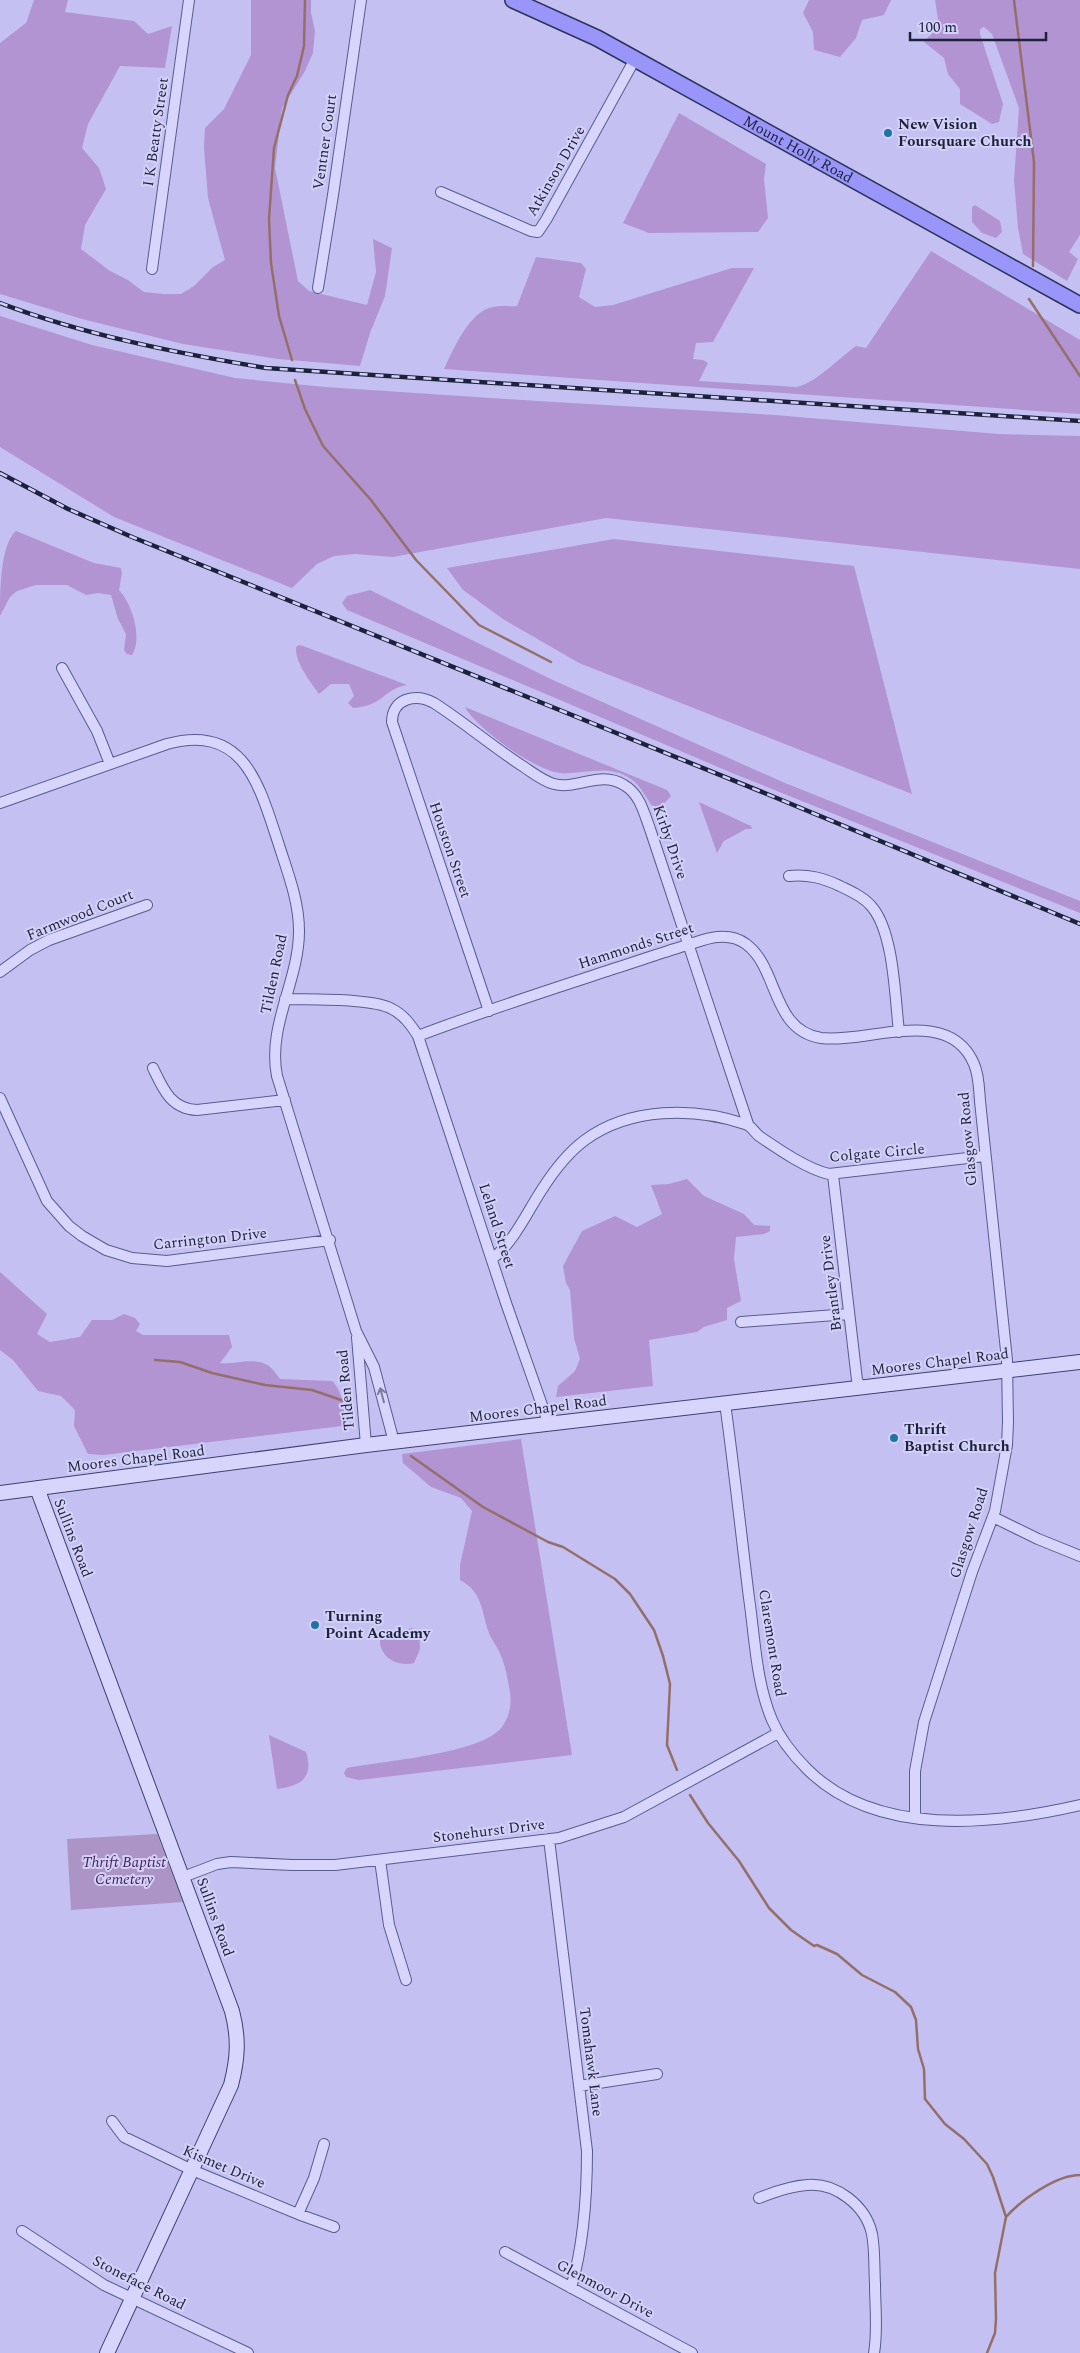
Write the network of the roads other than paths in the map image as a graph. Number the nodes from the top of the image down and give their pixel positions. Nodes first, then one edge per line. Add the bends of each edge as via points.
1 (189, 0) edge
2 (361, 0) edge
3 (514, 0) edge
4 (635, 59) junction
5 (441, 192) dead end
6 (152, 269) dead end
7 (318, 288) dead end
8 (1080, 306) edge
9 (62, 668) dead end
10 (403, 701) joint
11 (110, 764) junction
12 (0, 803) edge
13 (789, 876) dead end
14 (147, 905) dead end
15 (689, 945) junction
16 (0, 972) edge
17 (285, 999) junction
18 (489, 1011) junction
19 (899, 1032) junction
20 (418, 1036) junction
21 (962, 1047) joint
22 (152, 1068) dead end
23 (0, 1098) edge
24 (285, 1100) junction
25 (748, 1124) junction
26 (985, 1156) junction
27 (833, 1175) junction
28 (330, 1240) junction
29 (492, 1259) junction
30 (849, 1314) junction
31 (741, 1322) dead end
32 (356, 1331) junction
33 (1080, 1362) edge
34 (1007, 1371) junction
35 (861, 1388) junction
36 (725, 1403) junction
37 (549, 1425) junction
38 (394, 1442) junction
39 (366, 1446) junction
40 (38, 1488) junction
41 (0, 1493) edge
42 (993, 1517) junction
43 (1080, 1556) edge
44 (778, 1733) junction
45 (1080, 1805) edge
46 (915, 1818) junction
47 (549, 1839) junction
48 (380, 1860) junction
49 (183, 1877) junction
50 (406, 1980) dead end
51 (657, 2074) dead end
52 (579, 2086) junction
53 (112, 2121) dead end
54 (324, 2144) dead end
55 (192, 2170) junction
56 (759, 2198) dead end
57 (298, 2214) junction
58 (334, 2227) dead end
59 (22, 2231) dead end
60 (505, 2252) dead end
61 (572, 2288) junction
62 (133, 2300) junction
63 (107, 2353) edge
64 (248, 2353) edge
65 (692, 2353) edge
66 (874, 2353) edge

1 - 6 street, I K Beatty Street
2 - 7 street, Ventner Court
3 - 4 main road, Mount Holly Road
4 - 5 street, Atkinson Drive via 538,232
4 - 8 main road, Mount Holly Road
9 - 11 street via 97,731
10 - 15 street, Kirby Drive via 420,698 434,703 546,781 564,785 607,778 628,787 643,810
10 - 18 street, Houston Street via 392,716 395,733
11 - 12 street, Tilden Road
11 - 17 street, Tilden Road via 167,744 191,740 227,749 251,770 272,823 298,910 297,954
13 - 19 street via 811,875 830,882 863,898 878,914 886,931
14 - 16 street, Farmwood Court via 49,940
15 - 18 street, Hammonds Street
15 - 19 street, Hammonds Street via 717,937 744,943 759,961 791,1022 809,1035 831,1038
15 - 25 street, Kirby Drive
17 - 20 street via 386,1006 400,1015
17 - 24 street, Tilden Road via 274,1052
18 - 20 street, Hammonds Street
19 - 21 street, Hammonds Street via 921,1030 940,1033
20 - 29 street, Leland Street
21 - 26 street, Glasgow Road via 974,1064 977,1075
22 - 24 street via 172,1101 185,1108 197,1110
23 - 28 street, Carrington Drive via 47,1201 69,1226 106,1250 132,1258 167,1261
24 - 28 street, Tilden Road
25 - 27 street, Colgate Circle via 769,1142 815,1169
25 - 29 street, Colgate Circle via 704,1114 670,1113 626,1120 598,1132 572,1151 558,1167 508,1243
26 - 27 street, Colgate Circle
26 - 34 street, Glasgow Road
27 - 30 street, Brantley Drive
28 - 32 street, Tilden Road
29 - 37 street, Leland Street
30 - 31 street
30 - 35 street, Brantley Drive via 857,1380
38 -> 32 street, Tilden Road via 374,1368
32 - 39 street, Tilden Road
33 - 34 main road, Moores Chapel Road
34 - 35 main road, Moores Chapel Road
34 - 42 street, Glasgow Road via 1007,1445
35 - 36 main road, Moores Chapel Road
36 - 37 main road, Moores Chapel Road
36 - 44 street, Claremont Road via 759,1676
37 - 38 main road, Moores Chapel Road
38 - 39 main road, Moores Chapel Road
39 - 40 main road, Moores Chapel Road
40 - 41 main road, Moores Chapel Road
40 - 49 main road, Sullins Road
42 - 43 street
42 - 46 street, Glasgow Road via 924,1722 915,1770
44 - 46 street, Claremont Road via 800,1763 840,1795 871,1810
44 - 47 street, Stonehurst Drive via 624,1817
45 - 46 street, Claremont Road via 987,1819
47 - 48 street, Stonehurst Drive
47 - 52 street, Tomahawk Lane
48 - 49 street, Stonehurst Drive via 316,1866 231,1862
48 - 50 street via 389,1925
49 - 55 main road, Sullins Road via 232,2011 238,2043 231,2085
51 - 52 street
52 - 61 street, Tomahawk Lane via 587,2150 587,2185
53 - 55 street, Kismet Drive via 124,2137
54 - 57 street
55 - 57 street, Kismet Drive
55 - 62 main road, Sullins Road
56 - 66 street via 808,2184 821,2186 847,2197 864,2215 874,2248
57 - 58 street, Kismet Drive
59 - 62 street, Stoneface Road via 104,2285
60 - 61 street, Glenmoor Drive
61 - 65 street, Glenmoor Drive
62 - 63 main road, Sullins Road
62 - 64 street, Stoneface Road

